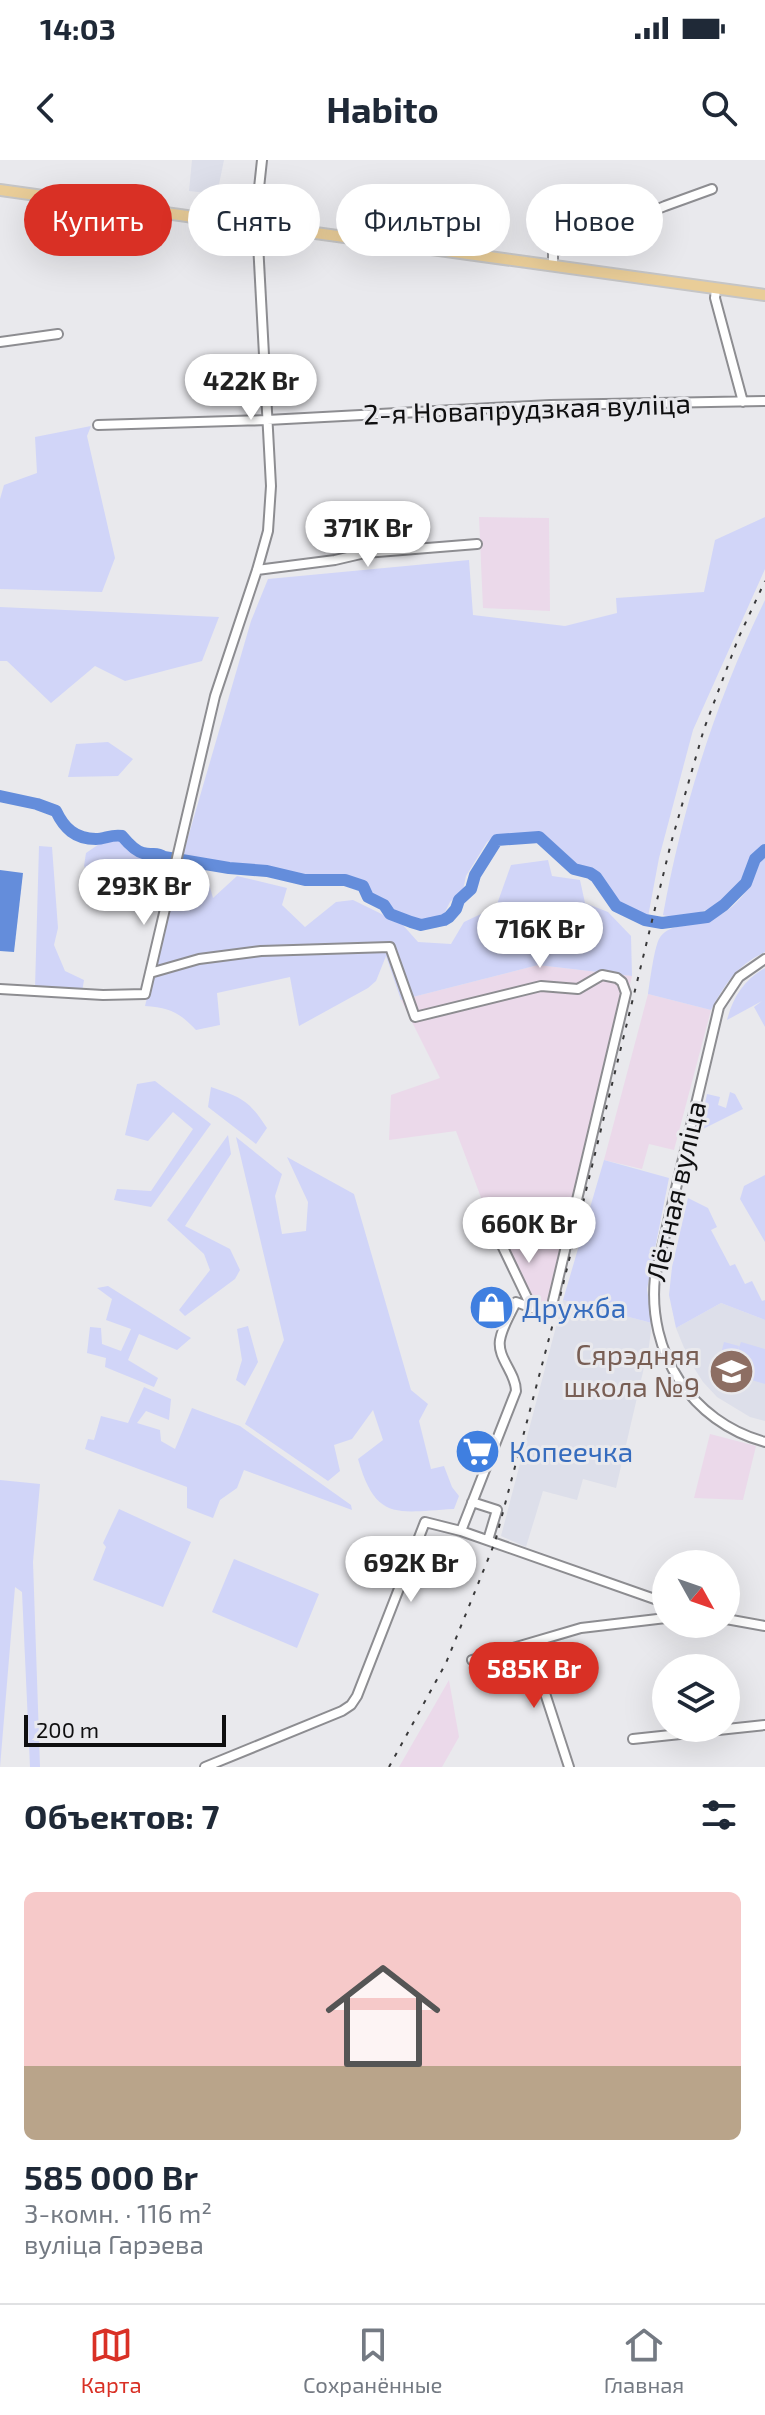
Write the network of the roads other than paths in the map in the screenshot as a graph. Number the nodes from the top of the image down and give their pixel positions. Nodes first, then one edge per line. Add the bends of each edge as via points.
1 (262, 160) edge
2 (259, 184) edge
3 (712, 189) dead end
4 (0, 190) edge
5 (188, 217) edge
6 (320, 234) edge
7 (259, 256) edge
8 (553, 266) junction
9 (716, 289) junction
10 (765, 295) edge
11 (58, 334) dead end
12 (0, 342) edge
13 (765, 401) edge
14 (743, 402) junction
15 (267, 420) junction
16 (98, 425) dead end
17 (477, 544) dead end
18 (257, 570) junction
19 (765, 959) edge
20 (150, 973) junction
21 (0, 989) edge
22 (497, 1235) dead end
23 (553, 1301) dead end
24 (765, 1442) edge
25 (472, 1502) junction
26 (461, 1531) junction
27 (492, 1541) junction
28 (652, 1598) edge
29 (652, 1620) edge
30 (740, 1622) edge
31 (765, 1626) edge
32 (529, 1644) junction
33 (472, 1660) dead end
34 (765, 1725) edge
35 (633, 1739) dead end
36 (205, 1767) edge
37 (569, 1767) edge

1 - 2 street
3 - 8 street via 553,252
4 - 5 main road
6 - 8 main road
7 - 15 street
8 - 9 main road
9 - 10 main road
9 - 14 street
11 - 12 street
13 - 14 street, 2-я Новапрудзкая вуліца
14 - 15 street, 2-я Новапрудзкая вуліца via 550,405
15 - 16 street, 2-я Новапрудзкая вуліца
15 - 18 street via 271,486 268,531
17 - 18 street via 365,553
18 - 20 street via 215,696
19 - 24 street, Лётная вуліца via 739,977 719,1007 653,1295 661,1340 690,1396 734,1431
20 - 21 street via 145,994
20 - 23 street via 199,959 261,951 390,947 415,1017 541,986 578,989 602,975 622,982 626,993
22 - 25 street via 532,1308 516,1302 500,1340 516,1391
25 - 26 street
25 - 27 street via 497,1510
26 - 27 street
26 - 36 street via 425,1522 351,1705
27 - 28 street
29 - 32 street via 581,1628
30 - 31 street
32 - 33 street
32 - 37 street
34 - 35 street

